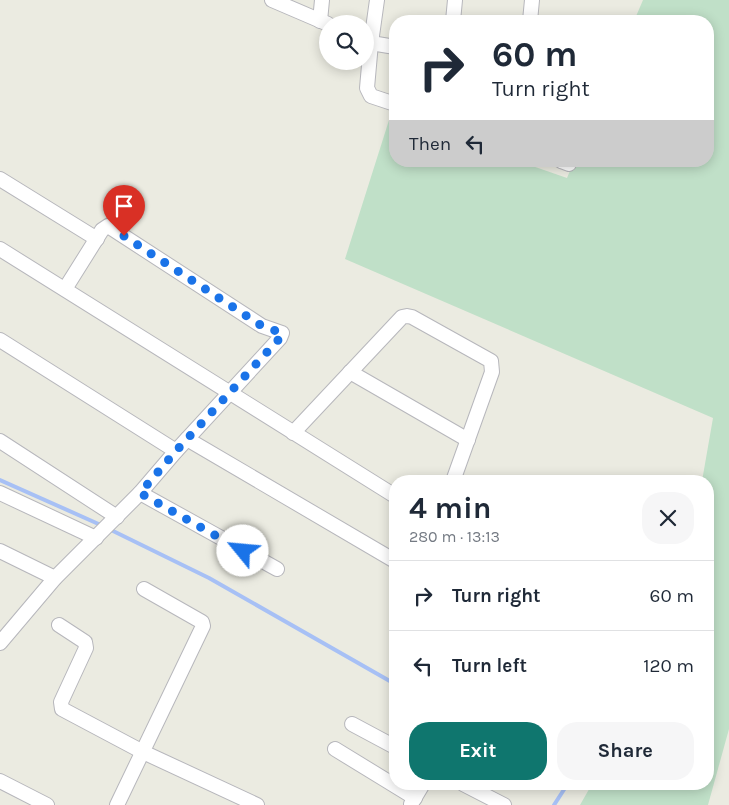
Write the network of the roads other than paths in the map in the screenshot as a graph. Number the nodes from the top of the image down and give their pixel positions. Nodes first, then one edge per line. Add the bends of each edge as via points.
1 (272, 0) edge
2 (322, 0) edge
3 (377, 0) edge
4 (456, 0) edge
5 (532, 0) edge
6 (323, 15) edge
7 (374, 15) edge
8 (454, 15) edge
9 (531, 15) edge
10 (319, 20) edge
11 (374, 43) edge
12 (389, 46) edge
13 (368, 70) edge
14 (389, 102) edge
15 (0, 179) edge
16 (97, 239) junction
17 (0, 249) edge
18 (64, 289) junction
19 (0, 340) edge
20 (350, 372) junction
21 (230, 392) junction
22 (293, 433) junction
23 (187, 439) junction
24 (468, 440) junction
25 (0, 441) edge
26 (176, 451) junction
27 (455, 475) edge
28 (389, 492) edge
29 (0, 493) edge
30 (140, 493) junction
31 (117, 517) junction
32 (96, 538) junction
33 (0, 552) edge
34 (389, 558) edge
35 (277, 569) dead end
36 (55, 578) junction
37 (144, 589) dead end
38 (60, 625) dead end
39 (5, 627) edge
40 (0, 642) edge
41 (352, 724) dead end
42 (389, 744) edge
43 (335, 749) dead end
44 (143, 752) junction
45 (0, 781) edge
46 (389, 785) edge
47 (396, 790) edge
48 (419, 790) edge
49 (475, 790) edge
50 (413, 801) edge
51 (47, 805) edge
52 (117, 805) edge
53 (257, 805) edge
54 (504, 805) edge

1 - 10 street
2 - 6 street
3 - 7 street
4 - 8 street
5 - 9 street
11 - 12 street
13 - 14 street via 368,93
15 - 16 street
16 - 18 street
16 - 21 street via 108,226 262,326 282,333
17 - 18 street
18 - 21 street
19 - 26 street
20 - 22 street
20 - 24 street
20 - 24 street via 406,316 491,362 492,372
21 - 22 street
21 - 23 street
22 - 28 street
23 - 26 street
23 - 34 street
24 - 27 street
25 - 31 street
26 - 30 street
29 - 32 street
30 - 31 street
30 - 35 street
31 - 32 street
32 - 36 street
33 - 36 street
36 - 39 street
37 - 44 street via 202,622 203,626
38 - 44 street via 85,642 86,648 61,702 62,709
39 - 40 street
41 - 42 street
43 - 46 street
44 - 52 street
44 - 53 street
45 - 51 street
47 - 50 street
48 - 50 street
49 - 54 street

